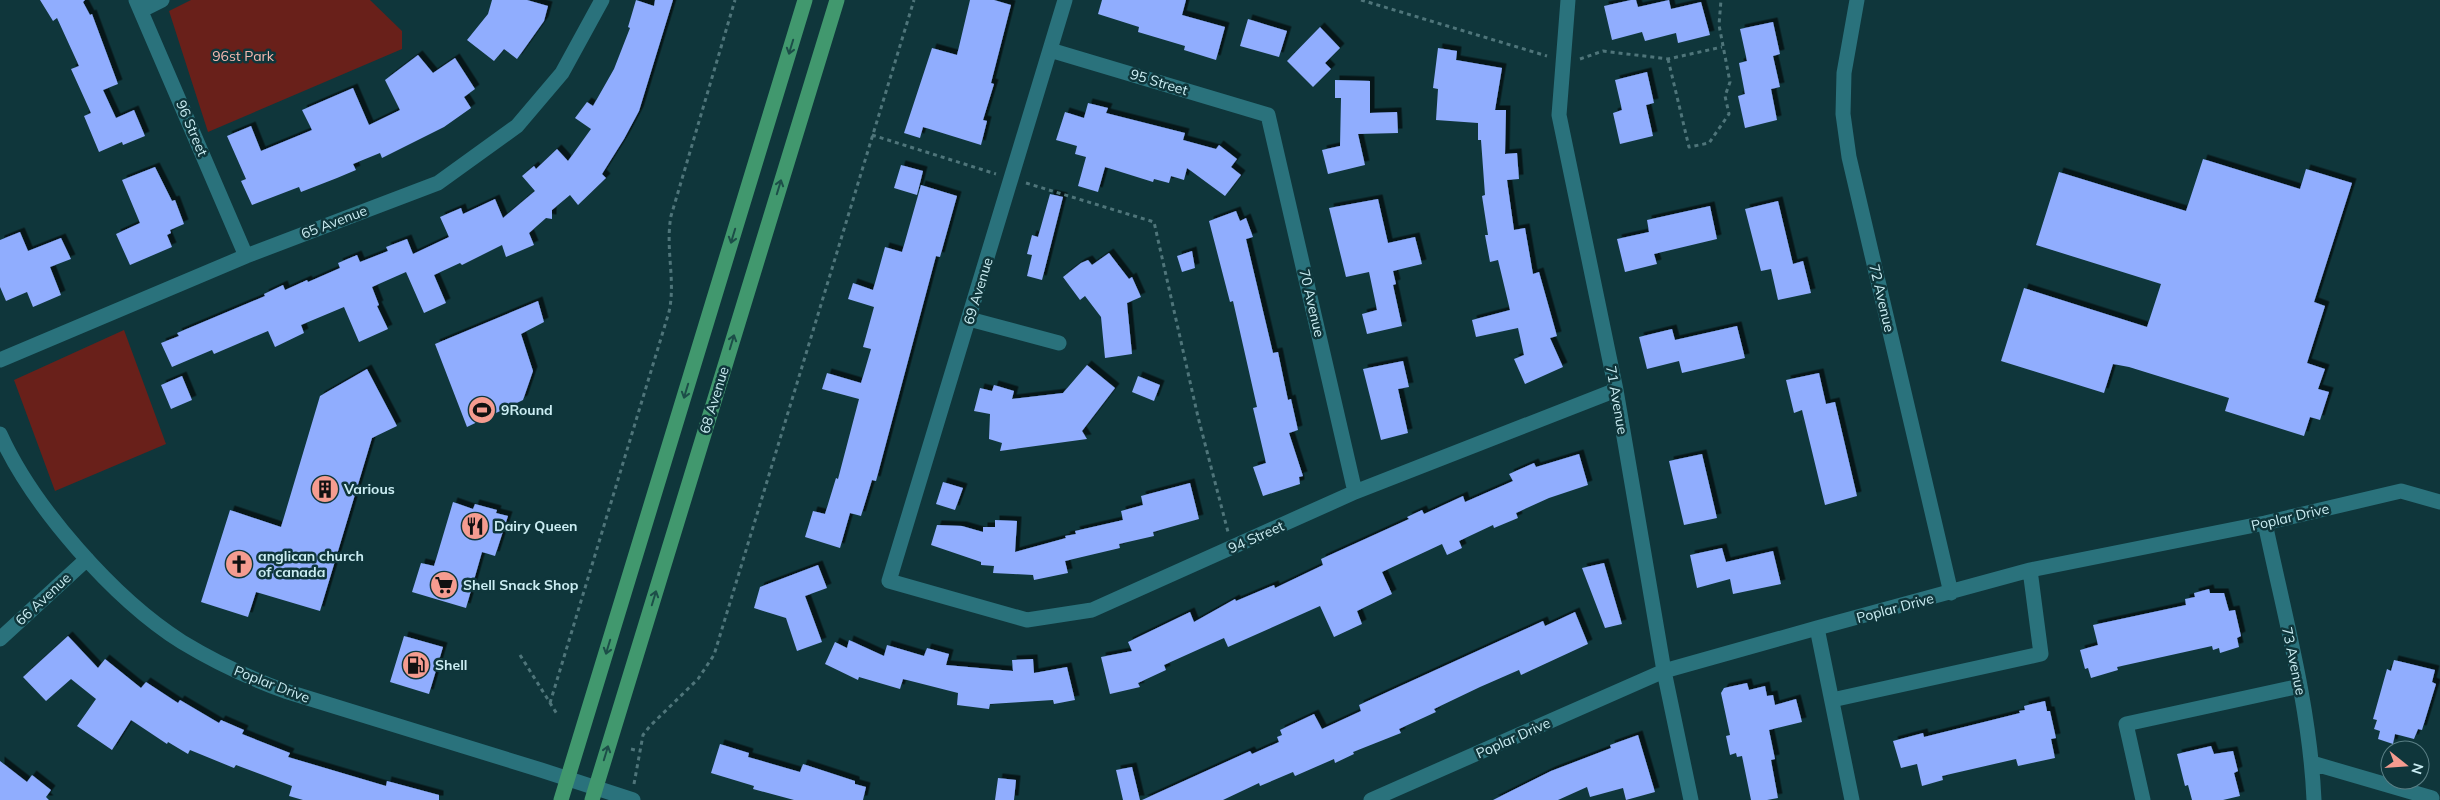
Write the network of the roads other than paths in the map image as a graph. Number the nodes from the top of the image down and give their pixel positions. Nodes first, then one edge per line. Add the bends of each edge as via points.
1 (162, 0) edge
2 (602, 0) edge
3 (805, 0) edge
4 (837, 0) edge
5 (1065, 0) edge
6 (1568, 0) edge
7 (1857, 0) edge
8 (139, 5) edge
9 (1050, 50) junction
10 (1268, 115) joint
11 (246, 256) junction
12 (969, 319) junction
13 (1059, 343) dead end
14 (0, 360) edge
15 (1616, 390) junction
16 (0, 434) edge
17 (1355, 492) junction
18 (2440, 502) edge
19 (2265, 523) junction
20 (87, 559) junction
21 (2030, 570) junction
22 (889, 581) joint
23 (1951, 593) junction
24 (1817, 628) junction
25 (0, 639) edge
26 (1664, 671) junction
27 (2300, 686) junction
28 (1832, 700) junction
29 (2312, 763) junction
30 (568, 779) junction
31 (594, 794) edge
32 (561, 800) edge
33 (633, 800) edge
34 (1371, 800) edge
35 (1691, 800) edge
36 (1852, 800) edge
37 (2143, 800) edge
38 (2314, 800) edge
39 (2431, 800) edge

1 - 8 street
2 - 11 street, 65 Avenue via 562,73 517,126 438,183
3 -> 30 main road
31 -> 4 main road, 68 Avenue
5 - 9 street, 69 Avenue
6 - 15 street, 71 Avenue via 1560,115
7 - 23 street, 72 Avenue via 1844,73 1843,114 1849,156
8 - 11 street, 96 Street
9 - 10 street, 95 Street
9 - 12 street, 69 Avenue
10 - 17 street, 70 Avenue
11 - 14 street, 65 Avenue
12 - 13 street
12 - 22 street, 69 Avenue
15 - 17 street, 94 Street
15 - 26 street, 71 Avenue
16 - 20 street, Poplar Drive via 28,485
17 - 22 street, 94 Street via 1092,610 1027,620
18 - 19 street, Poplar Drive via 2401,491
19 - 21 street, Poplar Drive
19 - 27 street, 73 Avenue
20 - 25 street, 66 Avenue
20 - 30 street, Poplar Drive via 118,590 181,641 247,677
21 - 23 street, Poplar Drive
21 - 28 street via 2041,654
23 - 24 street, Poplar Drive
24 - 26 street, Poplar Drive
24 - 28 street
26 - 34 street, Poplar Drive
26 - 35 street, 71 Avenue
27 - 29 street, 73 Avenue
27 - 37 street via 2126,724
28 - 36 street
29 - 38 street, 73 Avenue
29 - 39 street
30 - 31 street, Poplar Drive
30 - 32 main road
31 - 33 street, Poplar Drive

